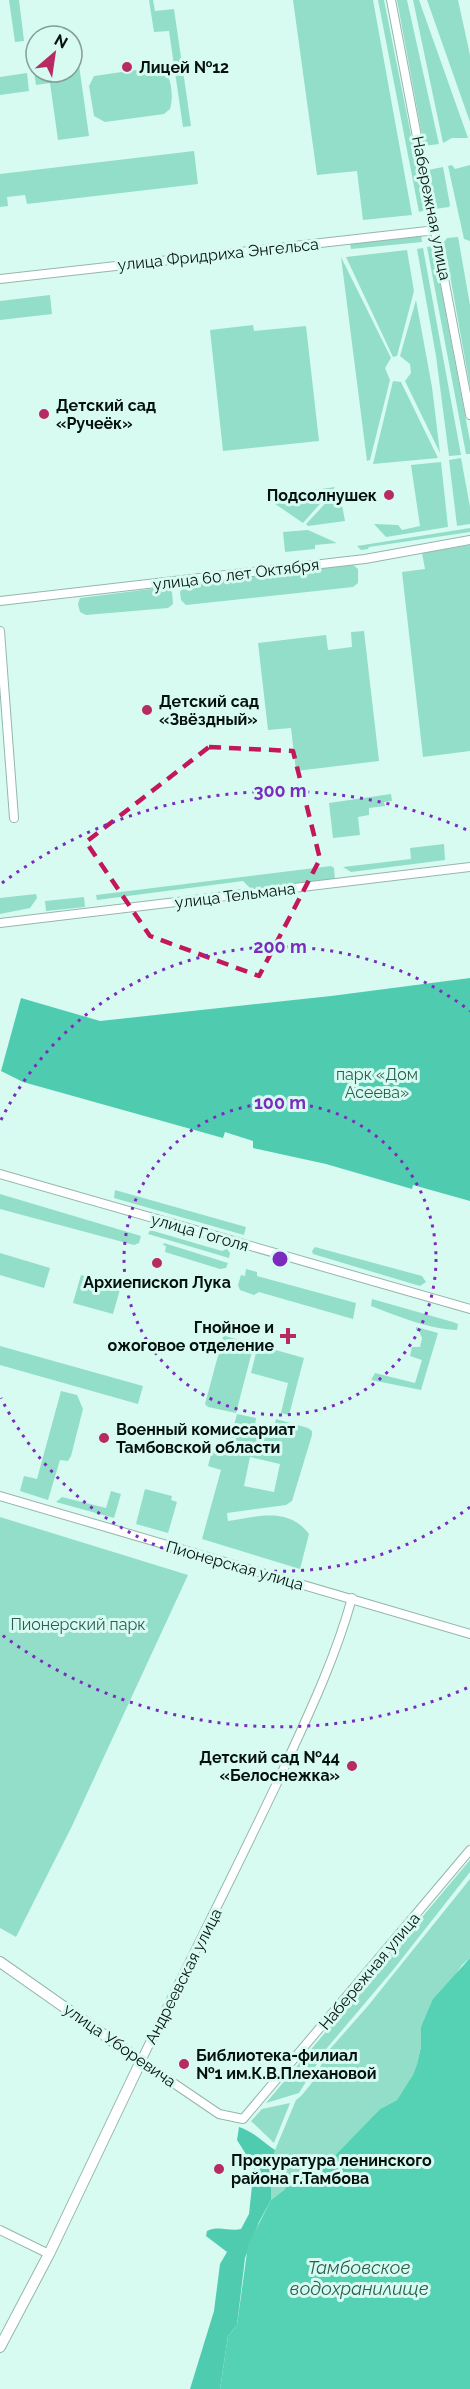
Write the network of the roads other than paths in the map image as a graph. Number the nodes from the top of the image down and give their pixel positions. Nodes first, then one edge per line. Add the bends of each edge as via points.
1 (391, 0) edge
2 (436, 230) junction
3 (0, 279) edge
4 (470, 415) edge
5 (470, 540) edge
6 (0, 601) edge
7 (0, 632) edge
8 (14, 818) dead end
9 (470, 867) edge
10 (0, 923) edge
11 (0, 1174) edge
12 (470, 1309) edge
13 (0, 1496) edge
14 (352, 1598) junction
15 (470, 1634) edge
16 (470, 1850) edge
17 (0, 1962) edge
18 (141, 2061) junction
19 (243, 2119) joint
20 (0, 2230) edge
21 (49, 2254) junction
22 (0, 2347) edge

1 - 2 street, Набережная улица
2 - 3 street, улица Фридриха Энгельса
2 - 4 street, Набережная улица
5 - 6 street, улица 60 лет Октября via 365,559
7 - 8 street
9 - 10 street, улица Тельмана
11 - 12 street, улица Гоголя
13 - 14 street, Пионерская улица
14 - 15 street, Пионерская улица
14 - 18 street, Андреевская улица via 315,1701
16 - 19 street, Набережная улица
17 - 18 street, улица Уборевича
18 - 19 street, улица Уборевича via 219,2114
18 - 21 street, Андреевская улица
20 - 21 street
21 - 22 street, Андреевская улица

